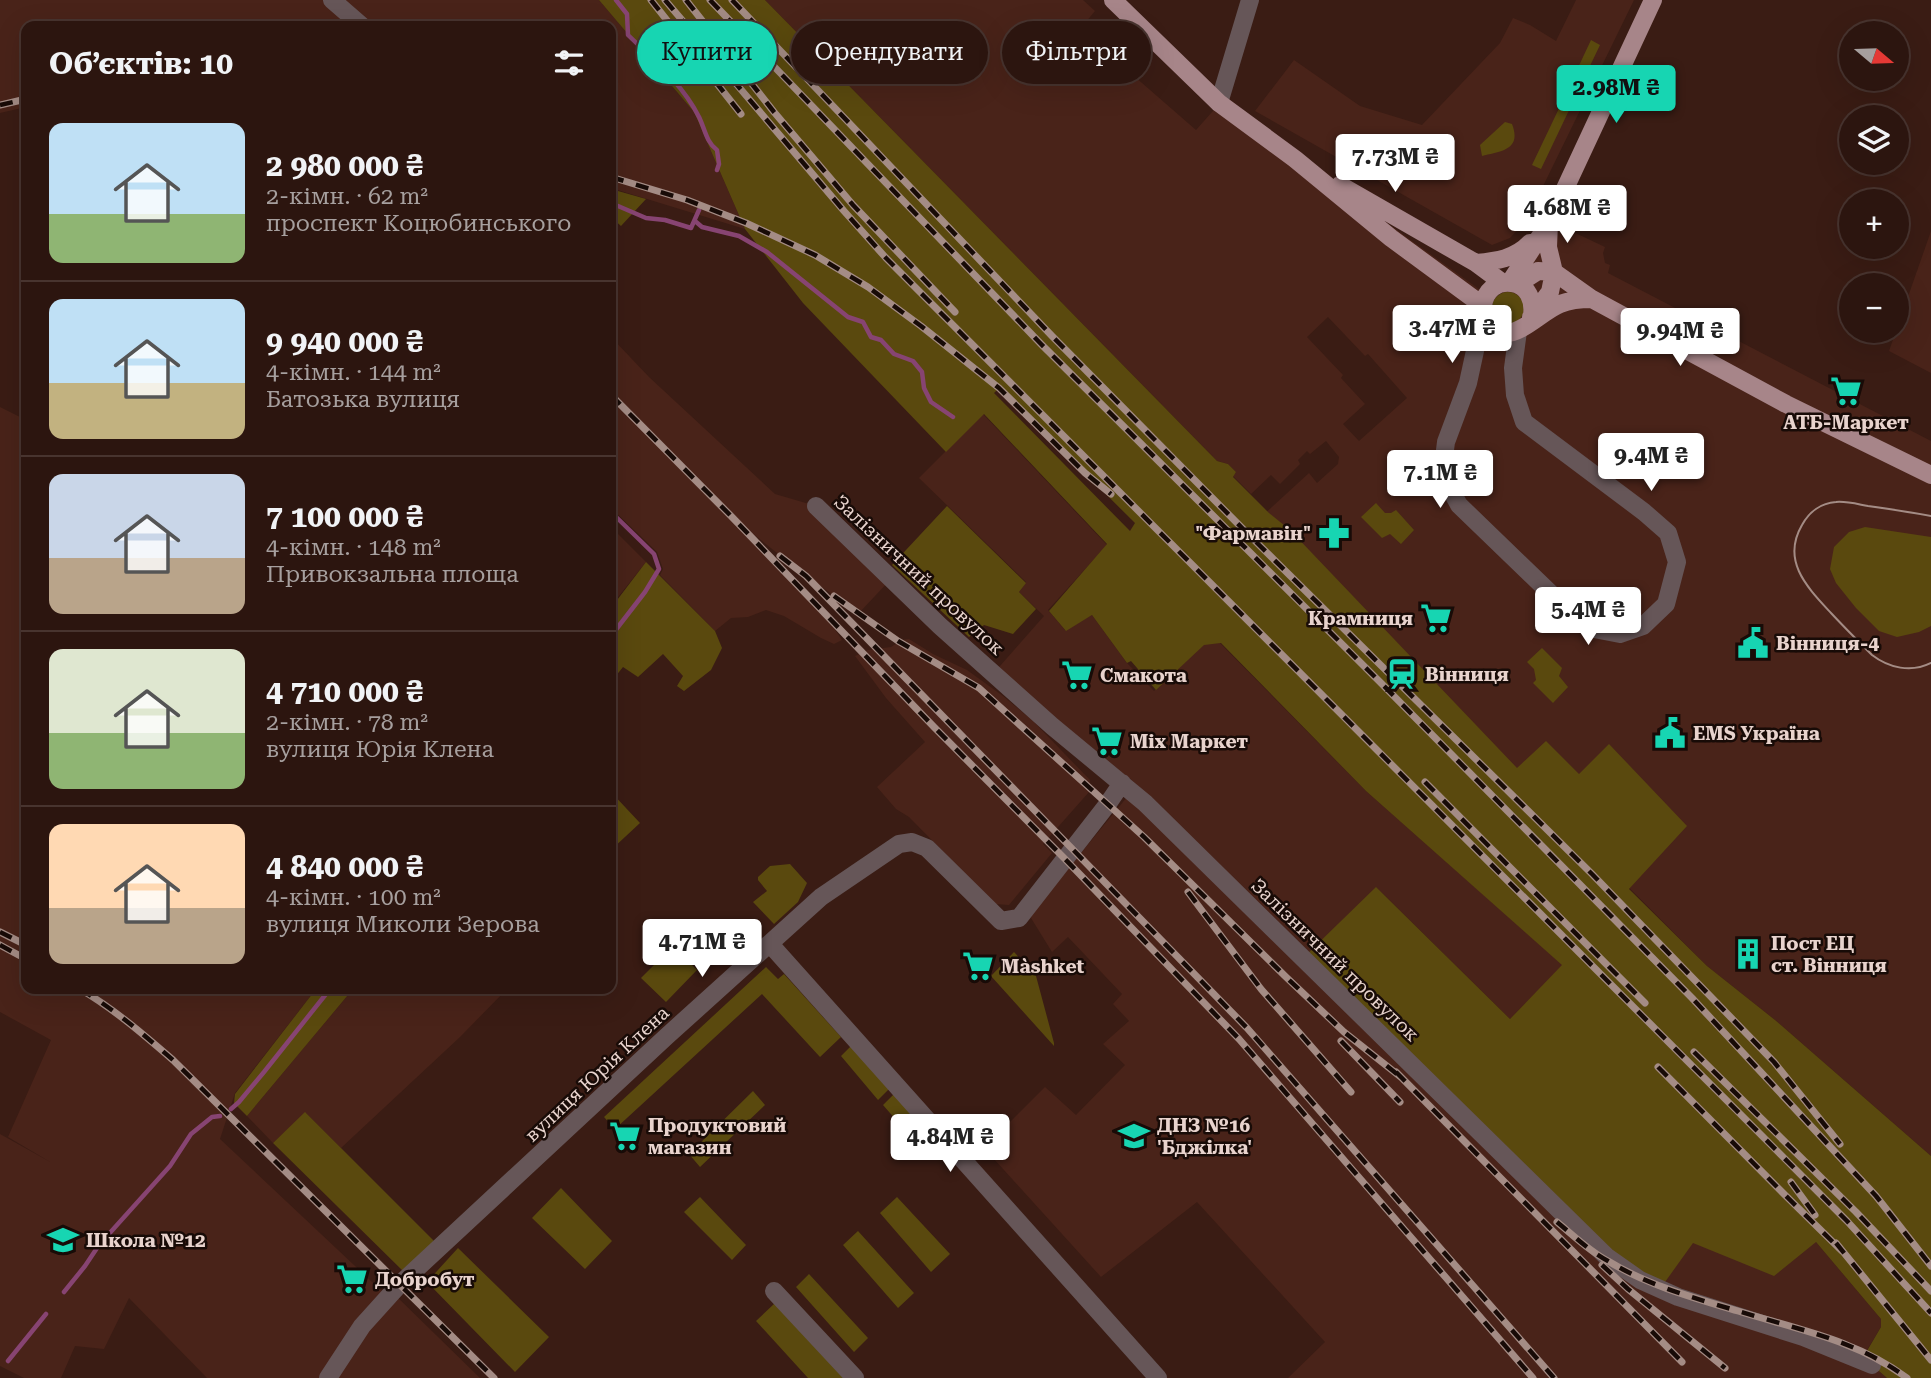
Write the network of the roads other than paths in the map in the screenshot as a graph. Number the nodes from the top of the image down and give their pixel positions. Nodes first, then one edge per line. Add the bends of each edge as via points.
1 (332, 0) edge
2 (1112, 0) edge
3 (1250, 0) edge
4 (1653, 0) edge
5 (356, 21) edge
6 (1219, 103) junction
7 (1294, 159) junction
8 (1549, 223) junction
9 (1476, 263) junction
10 (1554, 272) junction
11 (1510, 283) junction
12 (1592, 299) junction
13 (1482, 310) junction
14 (1526, 323) junction
15 (1931, 475) edge
16 (816, 506) dead end
17 (1122, 783) junction
18 (770, 944) junction
19 (774, 1291) dead end
20 (1872, 1365) dead end
21 (328, 1378) edge
22 (855, 1378) edge
23 (1158, 1378) edge

1 - 5 street
2 - 6 main road
3 - 6 street
4 - 8 main road
6 - 7 main road
7 - 9 main road
7 - 13 main road
8 - 9 main road via 1523,251
8 - 10 main road
8 - 11 main road
9 - 11 main road
10 - 11 main road via 1538,271
10 - 12 main road
10 - 14 main road via 1550,292
11 - 13 main road via 1489,290
11 - 14 main road via 1529,294 1533,309
12 - 14 main road via 1559,304
12 - 15 main road via 1786,404
13 - 14 main road via 1497,331 1504,333
13 - 14 street via 1468,383 1446,442 1442,474 1460,505 1574,616 1594,629 1620,634 1643,626 1666,604 1677,562 1668,533 1524,422 1513,368
16 - 17 street, Залізничний провулок via 948,634
17 - 18 street, вулиця Юрія Клена via 1019,918 1001,921 927,848 912,842 899,844 821,897
17 - 20 street, Залізничний провулок via 1606,1256 1640,1280 1678,1297 1803,1337
18 - 21 street, вулиця Юрія Клена via 399,1285 362,1326
18 - 23 street
19 - 22 street

